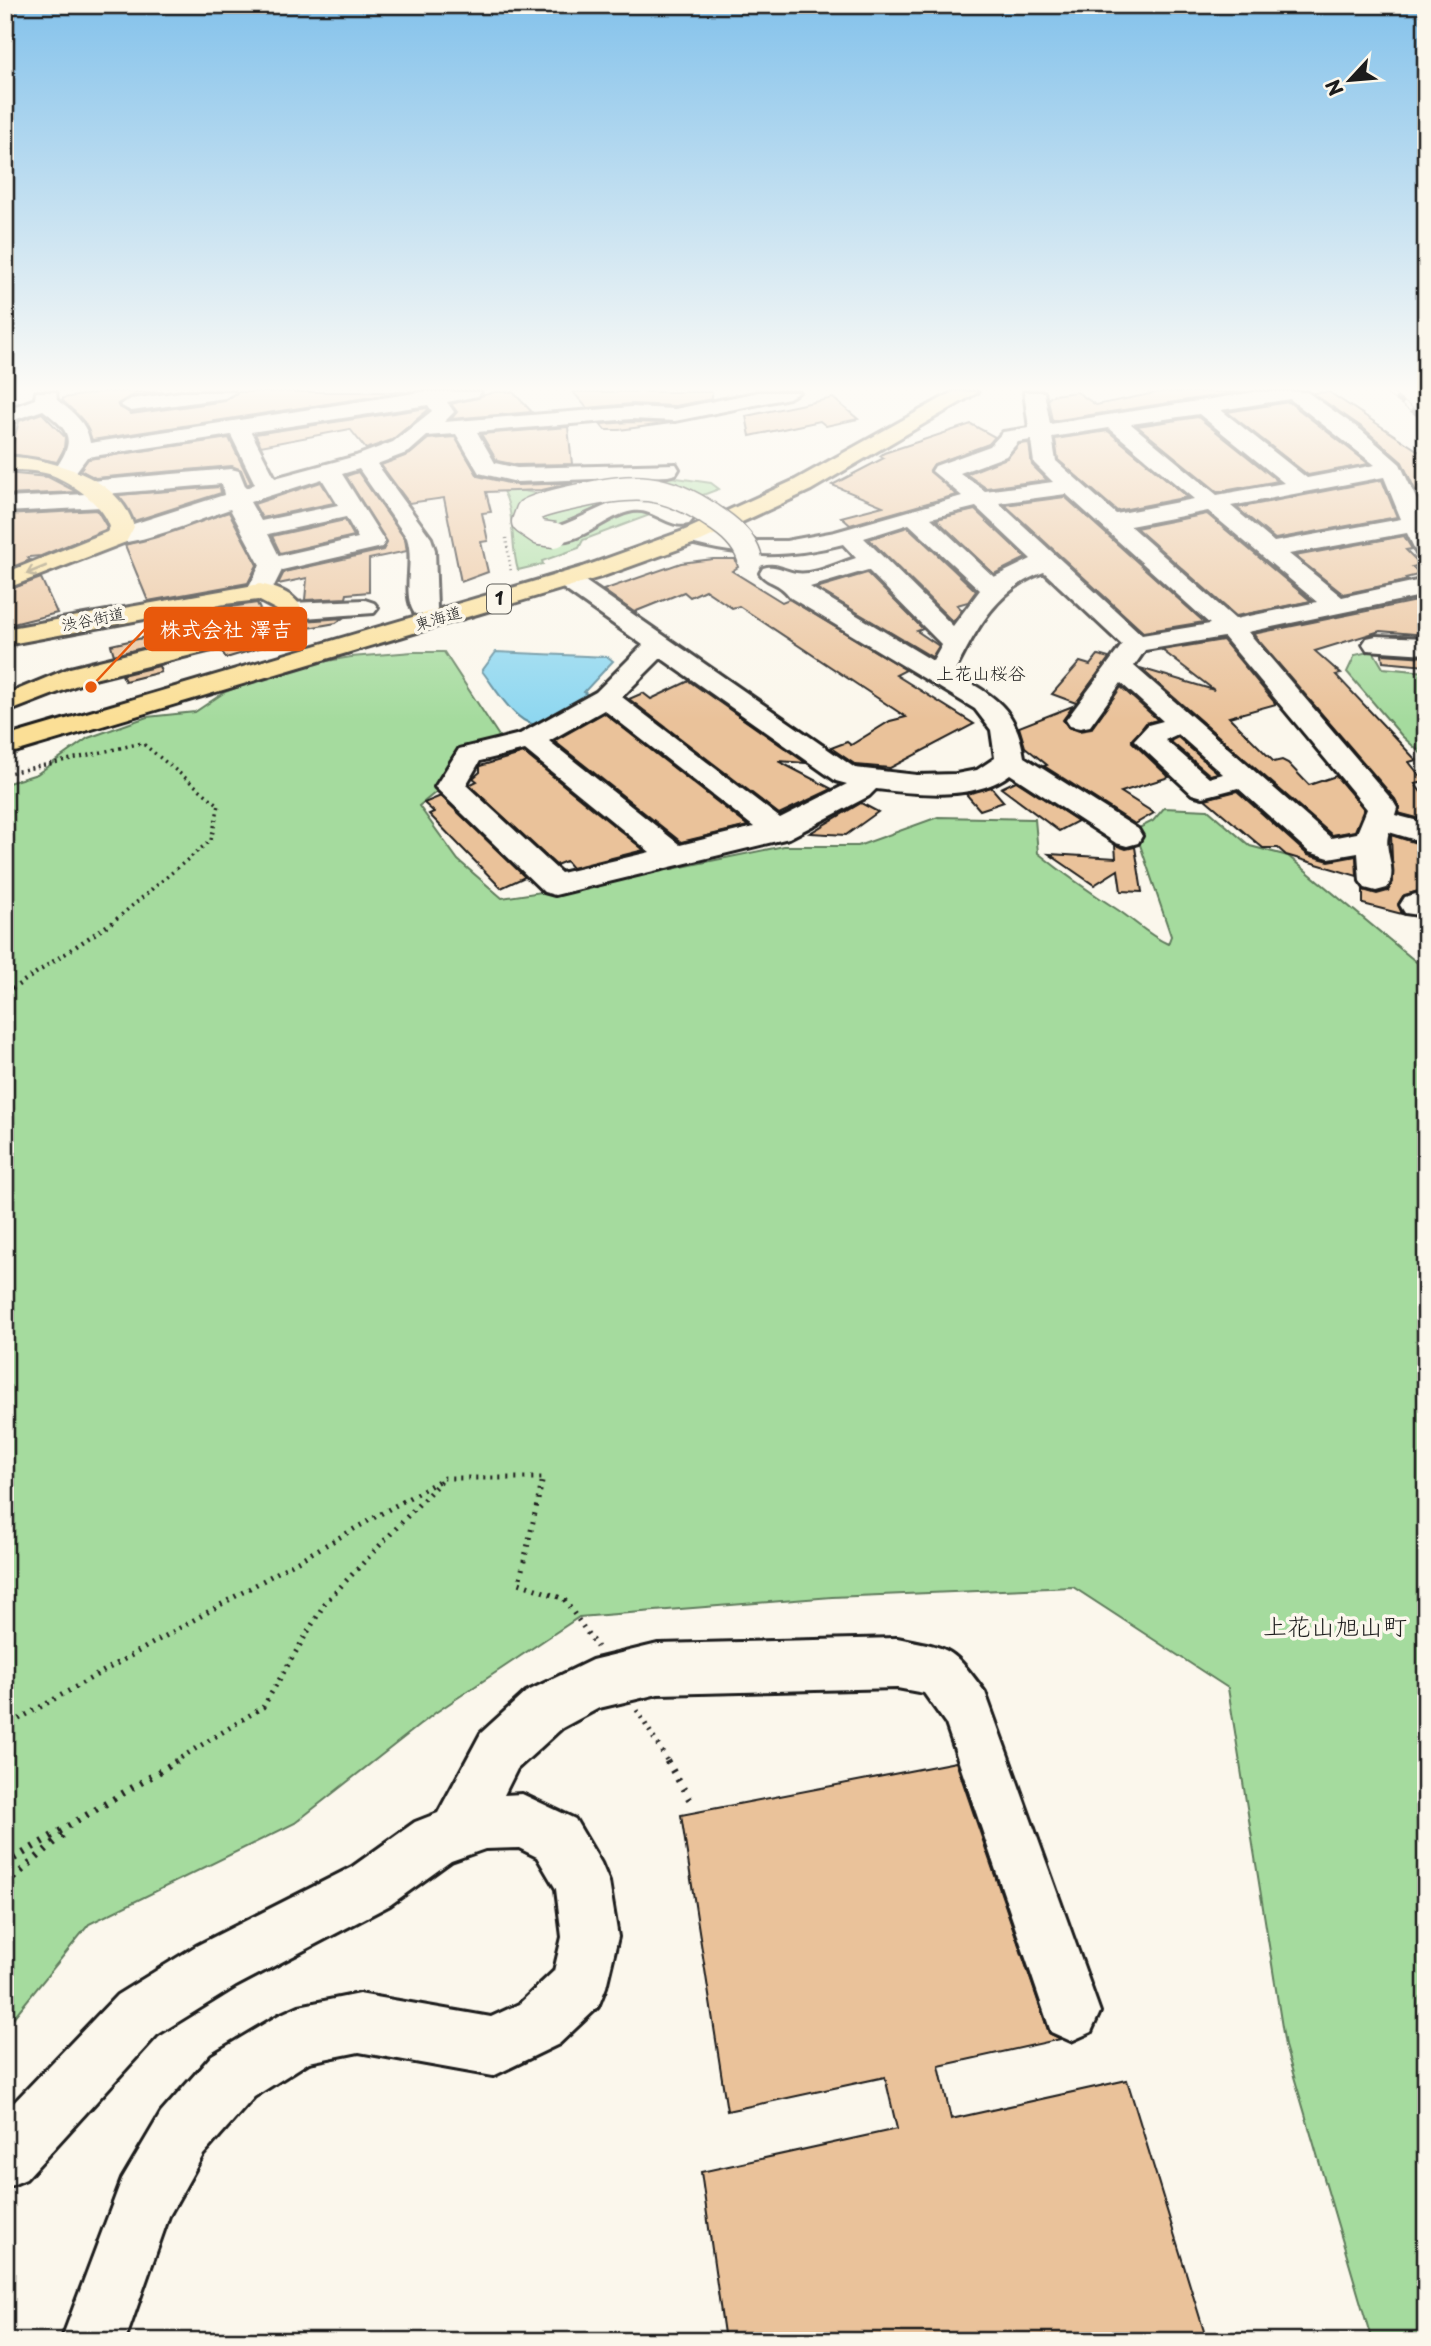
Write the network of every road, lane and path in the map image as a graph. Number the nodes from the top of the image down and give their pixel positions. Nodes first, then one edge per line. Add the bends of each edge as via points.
1 (34, 501) edge
2 (103, 501) edge
3 (229, 501) edge
4 (238, 501) edge
5 (347, 501) edge
6 (393, 501) edge
7 (564, 501) edge
8 (690, 501) edge
9 (740, 501) edge
10 (759, 501) edge
11 (975, 501) edge
12 (984, 501) edge
13 (1087, 501) edge
14 (1406, 501) edge
15 (1211, 502) joint
16 (5, 505) edge
17 (352, 509) junction
18 (915, 515) junction
19 (1112, 522) junction
20 (1415, 524) junction
21 (687, 528) junction
22 (254, 530) junction
23 (117, 537) junction
24 (849, 537) junction
25 (1426, 549) edge
26 (1269, 550) junction
27 (873, 561) junction
28 (1048, 562) junction
29 (272, 565) junction
30 (566, 579) junction
31 (794, 581) junction
32 (5, 582) edge
33 (1426, 587) edge
34 (998, 588) junction
35 (260, 592) junction
36 (1336, 606) junction
37 (365, 608) dead end
38 (424, 609) junction
39 (290, 611) junction
40 (1230, 628) junction
41 (9, 637) edge
42 (956, 644) junction
43 (1136, 644) junction
44 (1376, 644) dead end
45 (657, 646) junction
46 (1426, 646) edge
47 (1118, 666) junction
48 (939, 676) junction
49 (606, 698) junction
50 (5, 705) edge
51 (1080, 720) dead end
52 (1183, 724) junction
53 (5, 735) edge
54 (530, 740) junction
55 (5, 746) edge
56 (1010, 761) junction
57 (5, 774) edge
58 (1244, 778) junction
59 (869, 780) junction
60 (1106, 830) dead end
61 (779, 831) junction
62 (1374, 831) junction
63 (1426, 833) edge
64 (674, 856) junction
65 (1376, 881) dead end
66 (12, 989) dead end
67 (444, 1478) junction
68 (619, 1679) junction
69 (5, 1727) edge
70 (690, 1800) dead end
71 (71, 1827) junction
72 (457, 1832) junction
73 (5, 1864) edge
74 (5, 1885) edge
75 (1071, 2012) dead end
76 (5, 2158) edge
77 (93, 2341) edge

1 - 16 street
2 - 23 main road via 120,520
3 - 23 street
4 - 22 street
5 - 17 street
6 - 38 street via 423,551
7 - 21 street, bridge via 528,511 524,522 529,528 555,535 571,533 632,503 660,506
8 - 31 street, bridge via 733,531 750,559
9 - 21 main road, 東海道 / 1
10 - 21 main road, 東海道 / 1
11 - 18 street
12 - 28 street
13 - 19 street
14 - 20 street
15 - 19 street
15 - 26 street
17 - 22 street
17 - 29 street via 373,542
18 - 24 street
18 - 34 street via 984,582
19 - 40 street
20 - 25 street
20 - 26 street
21 - 24 street via 729,547 811,546
21 - 30 main road, 東海道 / 1
21 - 38 main road, 東海道 / 1
22 - 29 street
23 -> 32 main road
24 - 27 street
26 - 36 street
27 - 31 street
27 - 42 street
28 - 34 street via 1013,576
28 - 43 street
29 - 35 street
30 - 45 street
30 - 55 main road, 東海道 / 1
31 - 48 street via 800,593
33 - 36 street
34 - 42 street
35 - 39 main road via 286,602
35 - 41 main road, 渋谷街道
36 - 40 street
37 - 39 street
38 - 53 main road, 東海道 / 1
39 - 50 main road via 268,628 79,674
40 - 43 street
40 - 62 street via 1381,808
42 - 48 street
43 - 47 street
44 - 46 street
45 - 49 street
45 - 59 street via 846,775
47 - 51 street
47 - 52 street
48 - 56 street via 985,703 1005,729
49 - 54 street
49 - 61 street
52 - 58 street
52 - 58 street via 1158,731 1148,740 1203,788
54 - 64 street
54 - 64 street via 470,755 450,787 555,885
56 - 59 street via 988,776 954,782
56 - 60 street
57 - 66 path via 142,743 219,805 211,840 95,936
58 - 62 street via 1320,845 1329,848
59 - 61 street
61 - 64 street
62 - 63 street
62 - 65 street
67 - 68 path via 543,1478 519,1583 564,1598
67 - 69 path
67 - 71 path via 325,1603 263,1707
68 - 70 path
68 - 72 street via 592,1685 544,1710 499,1751
68 - 75 street via 684,1668 897,1663 937,1671 967,1710
71 - 73 path
71 - 74 path
72 - 76 street via 434,1841 370,1886 216,1966 137,2015
72 - 77 street via 485,1822 522,1821 556,1838 582,1882 590,1937 578,1987 539,2024 493,2047 359,2023 299,2035 233,2076 182,2134 144,2201

